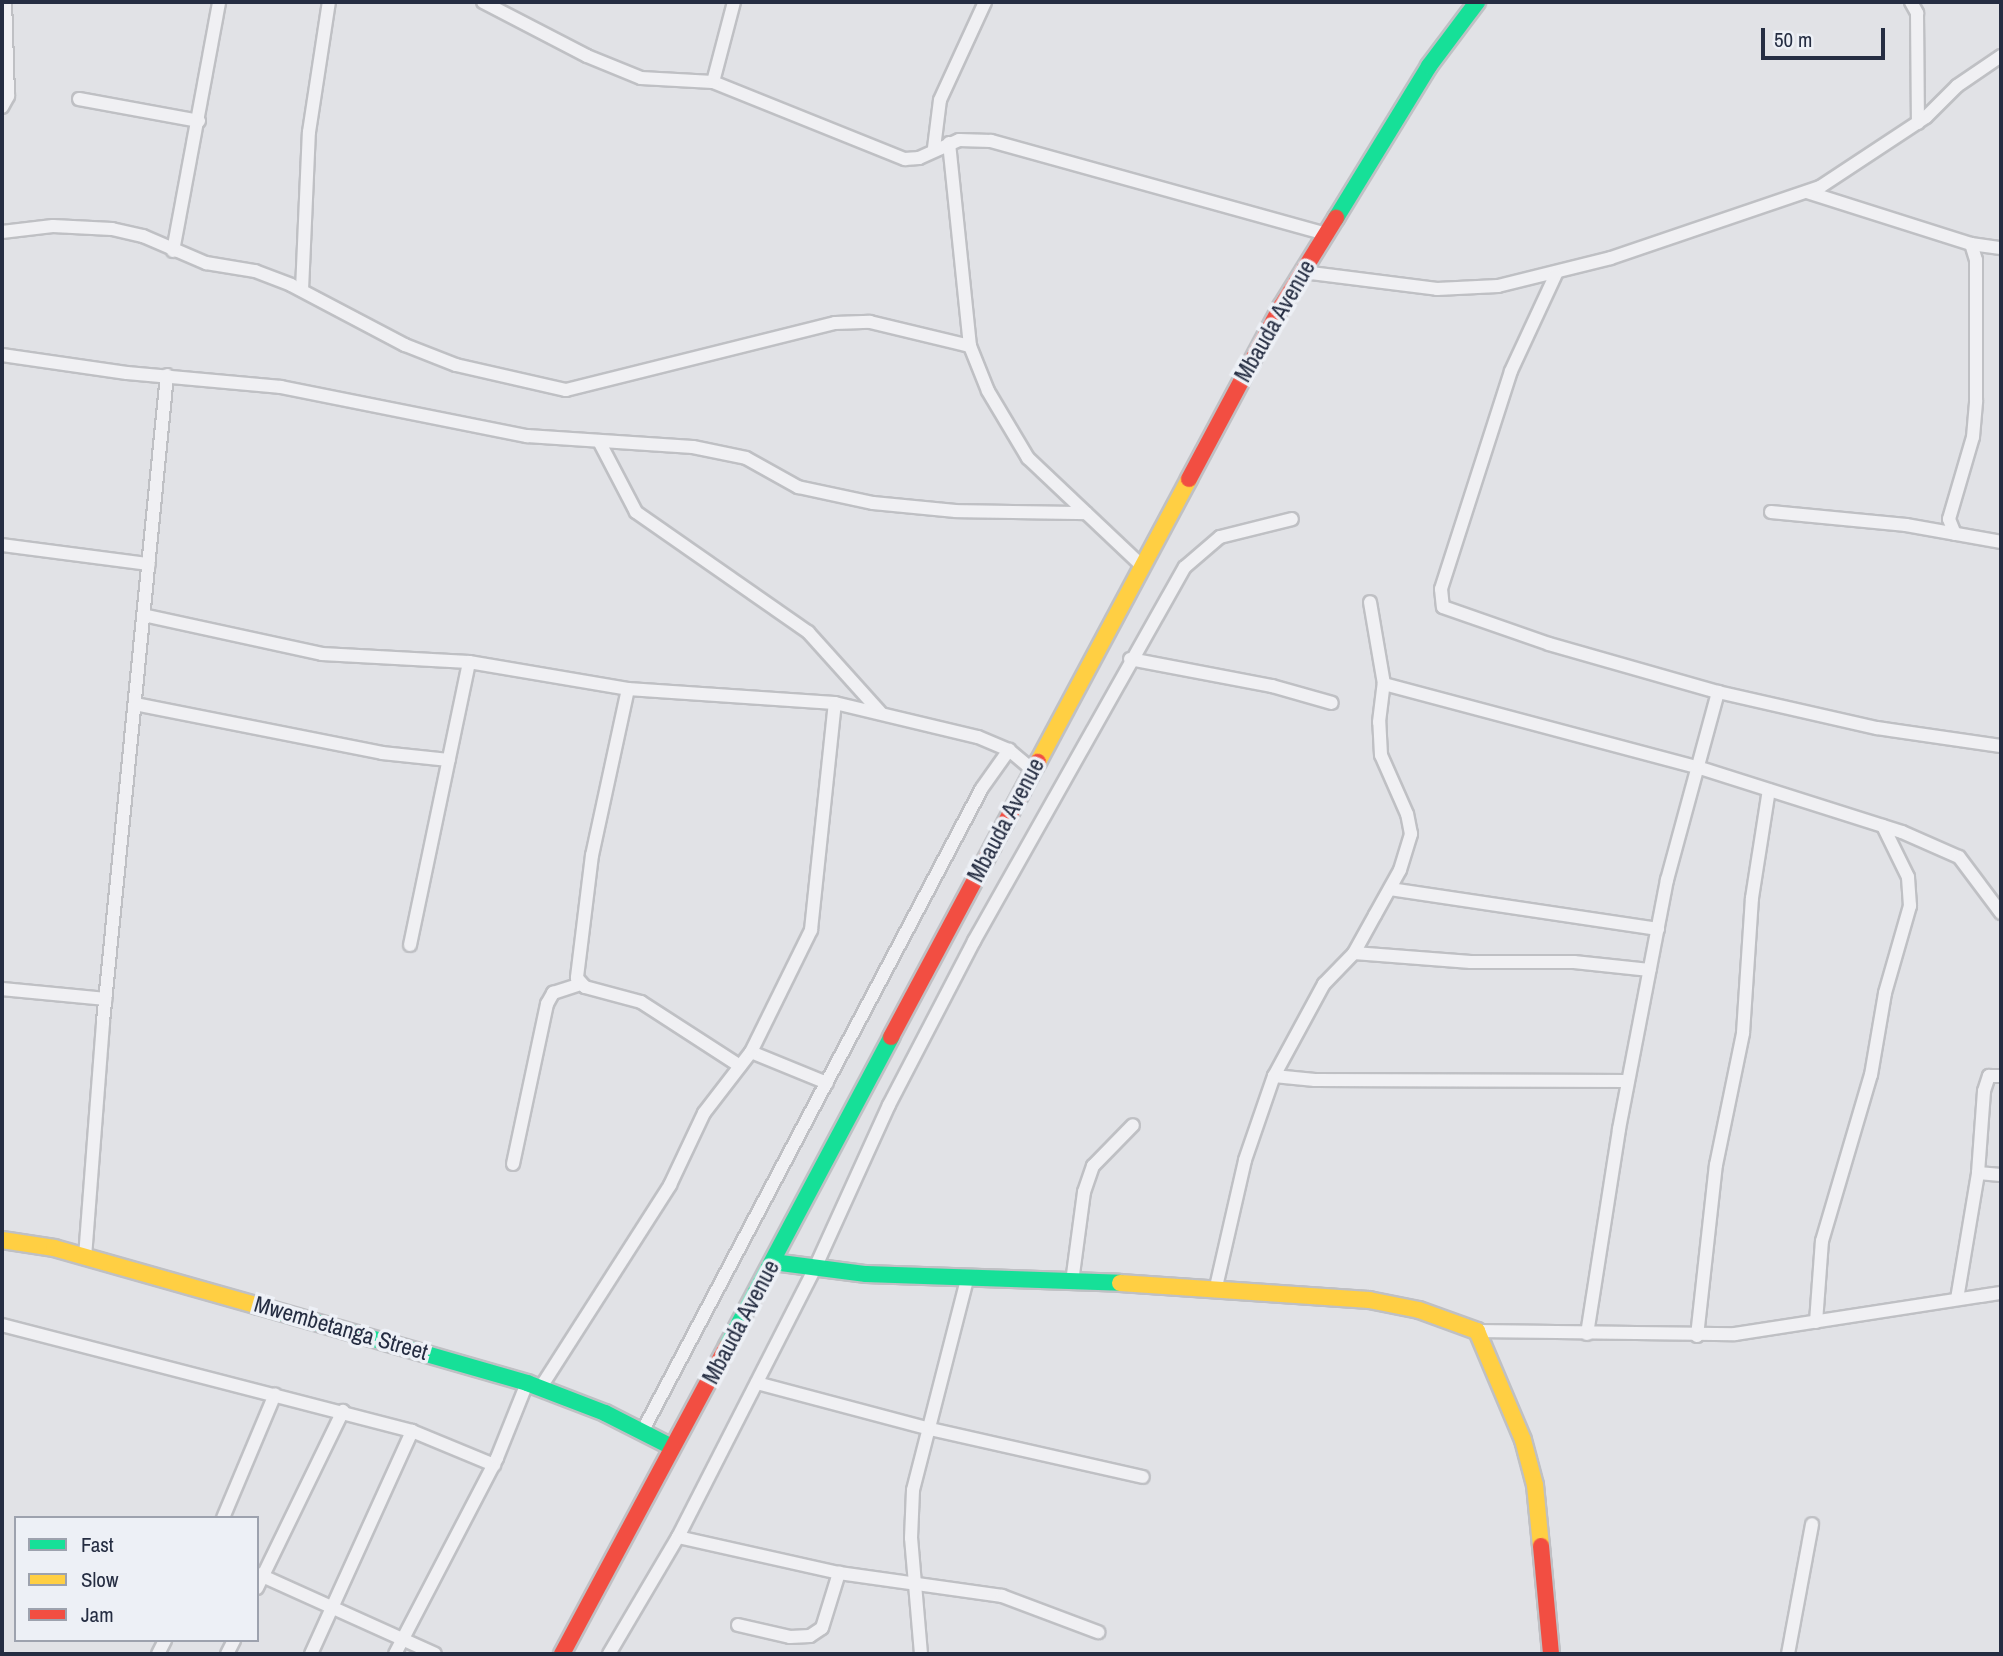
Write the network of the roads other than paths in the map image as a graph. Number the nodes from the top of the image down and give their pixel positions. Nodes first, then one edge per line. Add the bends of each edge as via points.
1 (5, 2) edge
2 (219, 2) edge
3 (329, 2) edge
4 (484, 2) edge
5 (734, 2) edge
6 (985, 2) edge
7 (1477, 2) edge
8 (1910, 2) edge
9 (2001, 56) edge
10 (713, 82) junction
11 (79, 99) dead end
12 (2, 107) edge
13 (199, 121) junction
14 (1918, 122) junction
15 (949, 143) junction
16 (934, 148) junction
17 (1807, 192) junction
18 (2, 232) edge
19 (1327, 234) junction
20 (1971, 244) junction
21 (2001, 248) edge
22 (173, 251) junction
23 (1303, 272) junction
24 (1556, 274) junction
25 (302, 290) junction
26 (970, 346) junction
27 (2, 355) edge
28 (167, 376) junction
29 (600, 443) junction
30 (1771, 512) dead end
31 (1086, 513) junction
32 (1292, 519) dead end
33 (1955, 534) junction
34 (2001, 542) edge
35 (2, 545) edge
36 (149, 564) junction
37 (1141, 565) junction
38 (1370, 602) dead end
39 (143, 615) junction
40 (1130, 659) junction
41 (469, 662) junction
42 (1384, 684) junction
43 (628, 689) junction
44 (1718, 692) junction
45 (835, 703) junction
46 (1332, 703) dead end
47 (135, 704) junction
48 (880, 712) junction
49 (2001, 746) edge
50 (1009, 750) junction
51 (449, 760) junction
52 (1698, 767) junction
53 (1032, 769) junction
54 (1769, 790) junction
55 (1883, 826) junction
56 (1390, 889) junction
57 (2001, 913) edge
58 (1658, 929) junction
59 (410, 945) dead end
60 (1354, 953) junction
61 (1650, 970) junction
62 (580, 984) junction
63 (2, 989) edge
64 (106, 999) junction
65 (751, 1052) junction
66 (740, 1066) junction
67 (1274, 1076) junction
68 (2001, 1076) edge
69 (1628, 1081) junction
70 (827, 1083) junction
71 (1133, 1125) dead end
72 (513, 1164) dead end
73 (1978, 1173) junction
74 (2001, 1175) edge
75 (2, 1240) edge
76 (85, 1257) junction
77 (773, 1262) junction
78 (815, 1268) junction
79 (968, 1279) junction
80 (1072, 1282) junction
81 (1216, 1287) junction
82 (2001, 1293) edge
83 (1957, 1299) junction
84 (1816, 1322) junction
85 (2, 1325) edge
86 (1477, 1331) junction
87 (1587, 1334) junction
88 (1697, 1336) junction
89 (757, 1383) junction
90 (534, 1385) junction
91 (275, 1394) junction
92 (343, 1411) junction
93 (930, 1429) junction
94 (412, 1431) junction
95 (642, 1432) junction
96 (670, 1446) junction
97 (494, 1465) junction
98 (1143, 1477) dead end
99 (224, 1516) edge
100 (1812, 1524) dead end
101 (678, 1537) junction
102 (839, 1573) junction
103 (259, 1579) edge
104 (913, 1583) junction
105 (332, 1608) junction
106 (738, 1625) dead end
107 (1098, 1632) dead end
108 (401, 1639) junction
109 (311, 1654) edge
110 (395, 1654) edge
111 (435, 1654) edge
112 (562, 1654) edge
113 (609, 1654) edge
114 (921, 1654) edge
115 (1551, 1654) edge
116 (1788, 1654) edge

1 - 12 street via 8,96
2 - 13 street
3 - 25 street via 309,132
4 - 10 street via 587,57 641,79
5 - 10 street
6 - 16 street via 940,100
7 - 19 street, Mbauda Avenue via 1429,66
8 - 14 street via 1917,13
9 - 14 street via 1957,86
10 - 16 street via 905,159 919,158
11 - 13 street
13 - 22 street
14 - 17 street
15 - 16 street
15 - 19 street via 991,141
15 - 26 street
17 - 20 street
17 - 24 street
18 - 22 street via 53,226 112,229 143,236
19 - 23 street, Mbauda Avenue
20 - 21 street
20 - 33 street via 1976,260 1976,400 1973,437 1951,510
22 - 25 street via 206,263 255,271
23 - 24 street via 1437,289 1498,286
23 - 37 street, Mbauda Avenue
24 - 44 street via 1511,371 1441,589 1443,607
25 - 26 street via 405,345 456,365 566,390 835,323 870,322
26 - 31 street via 988,391 1028,458
27 - 28 street
28 - 29 street via 281,387 527,436
28 - 36 street
29 - 31 street via 693,447 746,458 798,487 873,503 956,512 1024,509
29 - 48 street via 636,512 808,632
30 - 33 street
31 - 37 street
32 - 40 street via 1220,537 1185,566
33 - 34 street
35 - 36 street
36 - 39 street
37 - 53 street, Mbauda Avenue
38 - 42 street
39 - 41 street via 322,654
39 - 47 street
40 - 46 street via 1272,686
40 - 78 street via 889,1105
41 - 43 street
41 - 51 street
42 - 52 street
42 - 56 street via 1381,755 1411,834
43 - 45 street
43 - 62 street via 592,855 577,964
44 - 49 street via 1877,728
44 - 52 street
45 - 48 street
45 - 65 street via 811,930
47 - 51 street via 382,753
47 - 64 street
48 - 50 street via 978,737
50 - 53 street
50 - 70 street via 982,788
51 - 59 street
52 - 54 street
52 - 58 street
53 - 77 street, Mbauda Avenue
54 - 55 street
54 - 88 street via 1752,898 1742,1033 1716,1165
55 - 57 street via 1959,857
55 - 84 street via 1908,877 1910,906 1887,982 1871,1075 1822,1241
56 - 58 street
56 - 60 street
58 - 61 street
60 - 61 street via 1471,962 1574,962
60 - 67 street via 1324,984
61 - 69 street
62 - 66 street via 641,1002
62 - 72 street via 562,988 547,1004
63 - 64 street
64 - 76 street
65 - 66 street
65 - 70 street
66 - 90 street via 704,1113 670,1185
67 - 69 street
67 - 81 street via 1245,1160
68 - 73 street via 1989,1076 1986,1082
69 - 87 street
70 - 95 street
71 - 80 street via 1093,1166 1084,1192
73 - 74 street
73 - 83 street
75 - 76 street, Mwembetanga Street
76 - 90 street, Mwembetanga Street
77 - 78 street
77 - 96 street, Mbauda Avenue
78 - 79 street
78 - 89 street
79 - 80 street
79 - 93 street
80 - 81 street
81 - 86 street via 1369,1300 1419,1310
82 - 83 street
83 - 84 street
84 - 88 street
85 - 91 street
86 - 87 street
86 - 115 street via 1522,1440 1535,1485
87 - 88 street
89 - 93 street
89 - 101 street
90 - 95 street, Mwembetanga Street
90 - 97 street
91 - 92 street
91 - 99 street
92 - 94 street
92 - 103 street
93 - 98 street
93 - 104 street via 910,1512
94 - 97 street
94 - 105 street
95 - 96 street, Mwembetanga Street
96 - 112 street, Mbauda Avenue
97 - 108 street
100 - 116 street
101 - 102 street
101 - 113 street
102 - 104 street
102 - 106 street via 822,1628 810,1636 790,1637
103 - 105 street
104 - 107 street via 1002,1596
104 - 114 street
105 - 108 street
105 - 109 street
108 - 110 street
108 - 111 street

